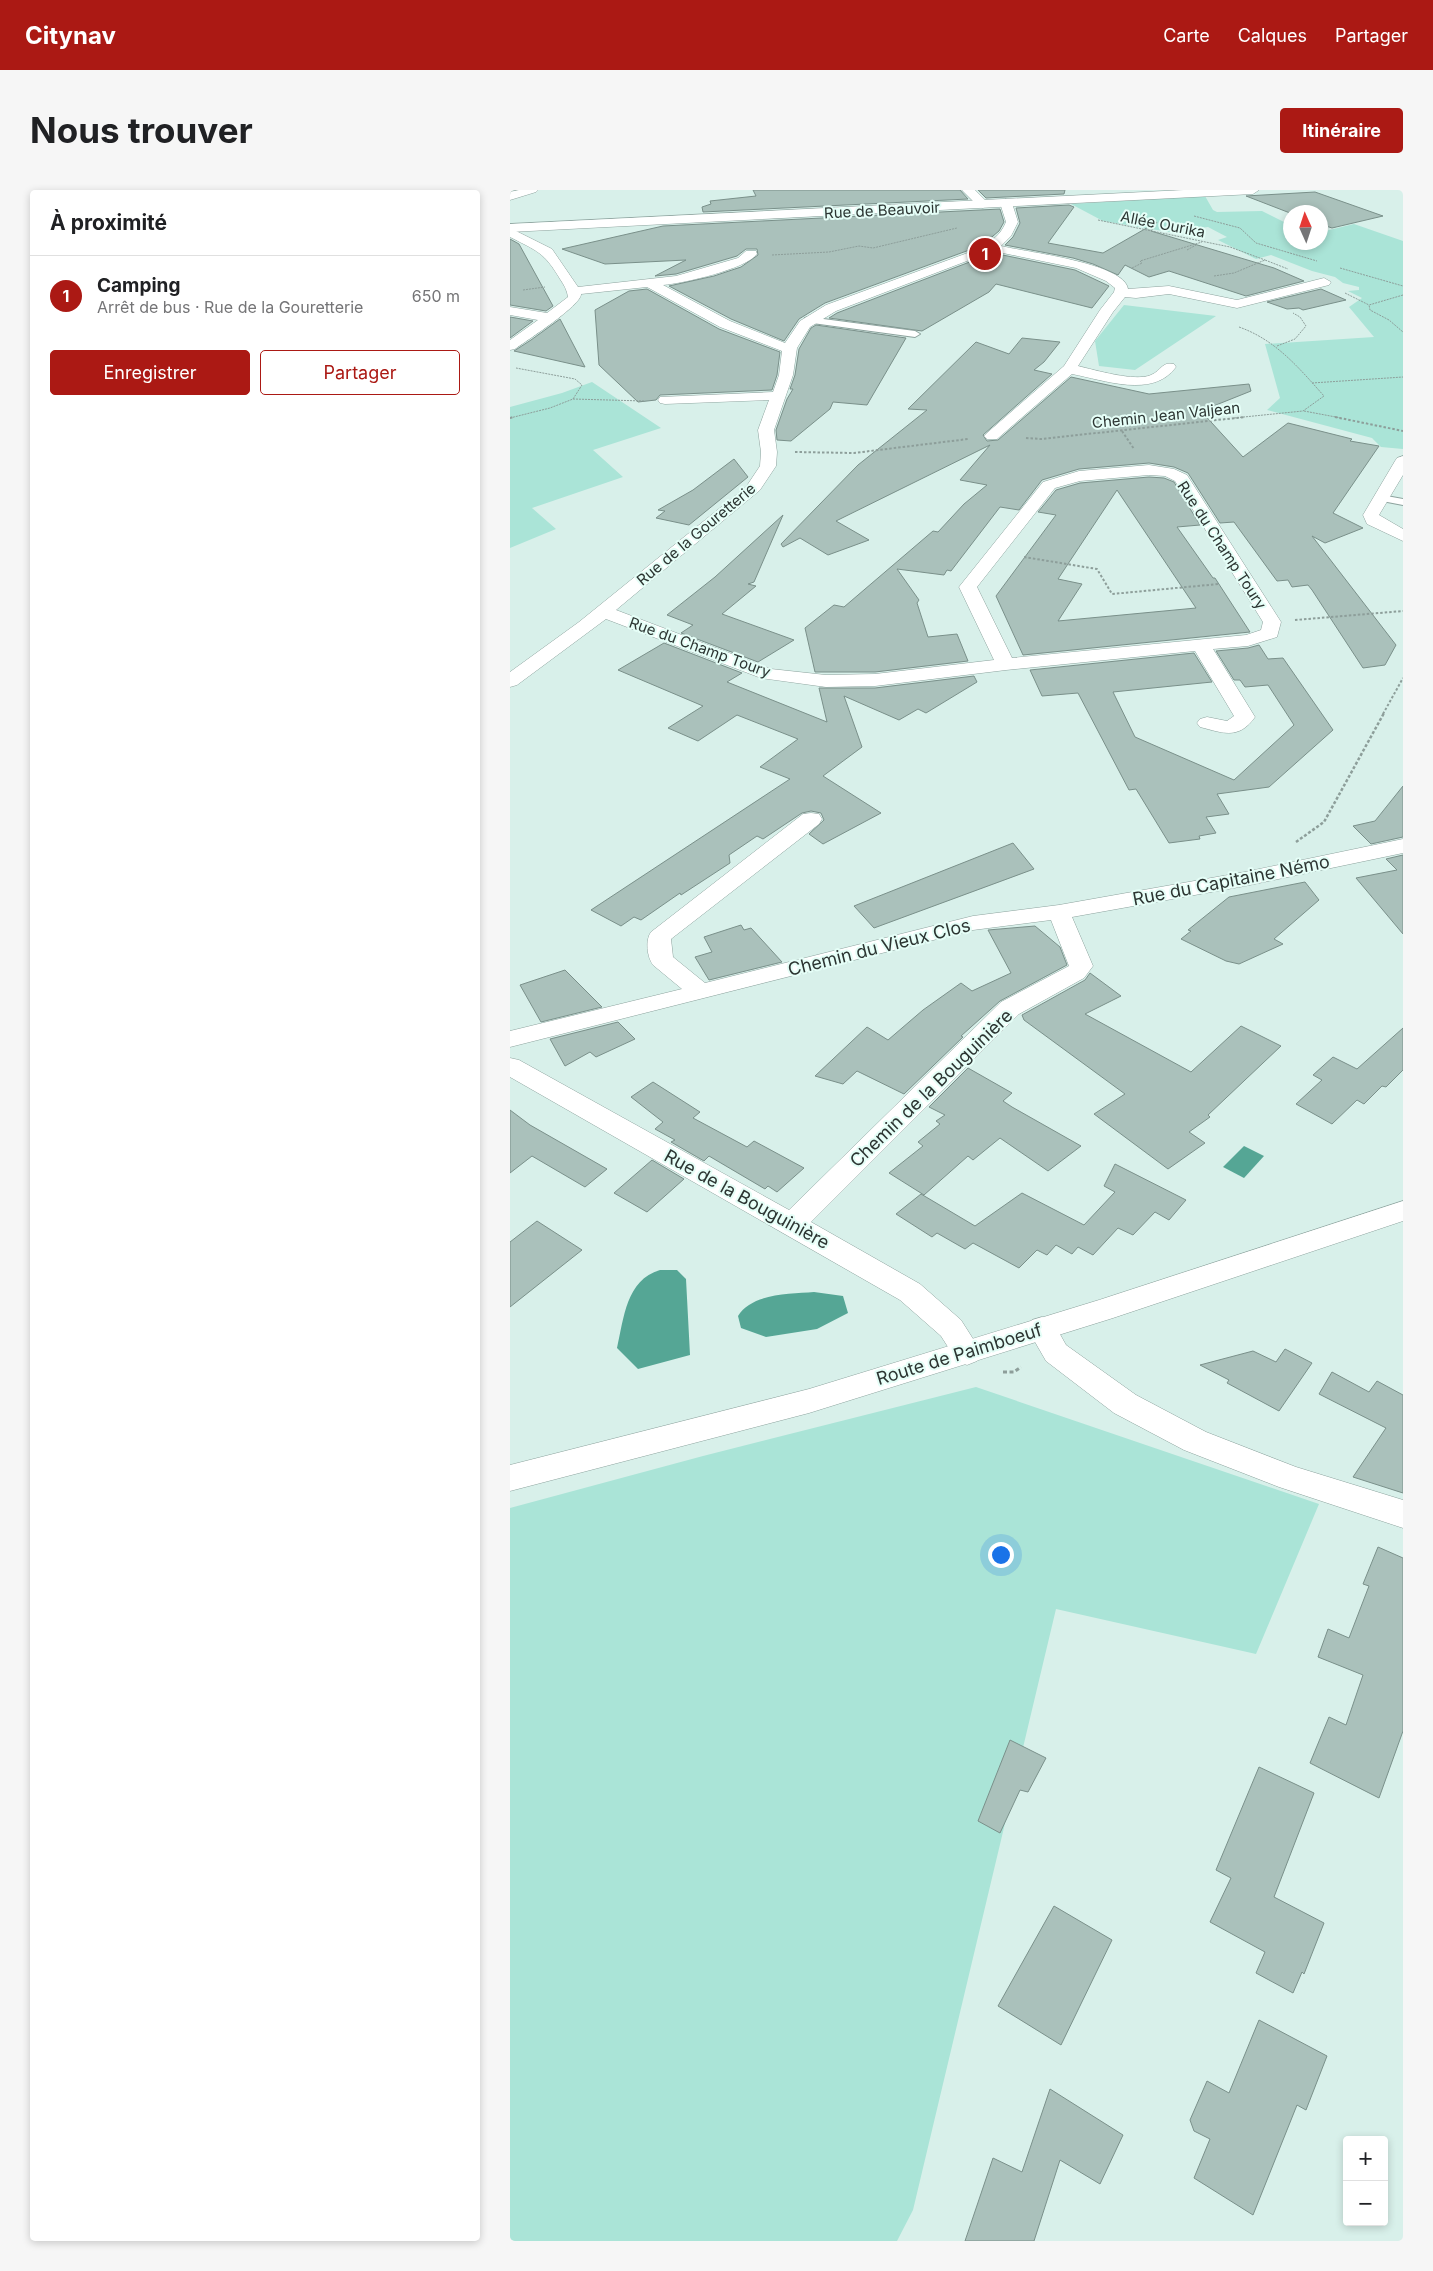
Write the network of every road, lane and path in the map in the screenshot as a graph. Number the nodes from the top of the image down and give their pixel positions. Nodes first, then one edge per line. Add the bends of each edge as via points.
1 (532, 190) edge
2 (968, 190) edge
3 (1253, 190) edge
4 (510, 196) edge
5 (1060, 200) junction
6 (1006, 203) junction
7 (983, 204) junction
8 (1190, 215) dead end
9 (510, 228) edge
10 (962, 228) dead end
11 (510, 232) edge
12 (1202, 242) junction
13 (1197, 245) junction
14 (992, 247) junction
15 (1187, 250) dead end
16 (751, 254) joint
17 (1265, 260) dead end
18 (1320, 262) dead end
19 (1339, 267) dead end
20 (1130, 268) dead end
21 (1324, 282) dead end
22 (654, 286) junction
23 (1403, 286) edge
24 (519, 290) dead end
25 (573, 291) junction
26 (1122, 293) junction
27 (1403, 295) edge
28 (1264, 297) junction
29 (510, 311) edge
30 (550, 318) junction
31 (808, 320) junction
32 (1237, 326) dead end
33 (1403, 332) edge
34 (915, 334) dead end
35 (510, 346) edge
36 (1276, 346) junction
37 (790, 348) junction
38 (510, 367) edge
39 (1169, 367) dead end
40 (1069, 369) junction
41 (1403, 377) edge
42 (1311, 383) junction
43 (778, 396) junction
44 (573, 399) junction
45 (665, 400) joint
46 (1303, 411) junction
47 (510, 418) edge
48 (1403, 431) edge
49 (992, 436) junction
50 (769, 452) junction
51 (1403, 461) edge
52 (1382, 498) junction
53 (1403, 502) edge
54 (1403, 536) edge
55 (996, 552) junction
56 (1246, 581) junction
57 (1403, 611) edge
58 (604, 612) junction
59 (1272, 622) junction
60 (1201, 645) junction
61 (1006, 664) junction
62 (1403, 678) edge
63 (510, 681) edge
64 (1207, 723) dead end
65 (811, 819) dead end
66 (1292, 845) dead end
67 (1403, 846) edge
68 (1059, 912) junction
69 (701, 992) junction
70 (510, 1039) edge
71 (510, 1066) edge
72 (1403, 1211) edge
73 (792, 1224) junction
74 (1042, 1328) junction
75 (967, 1353) junction
76 (510, 1478) edge
77 (1403, 1514) edge

1 - 4 street
2 - 7 street
3 - 5 street, Rue de Beauvoir
5 - 6 street, Rue de Beauvoir
5 - 12 path, Allée Ourika via 1102,222
6 - 7 street, Rue de Beauvoir
6 - 14 street, Rue de la Gouretterie via 1012,222 1004,239
7 - 9 street, Rue de Beauvoir
8 - 18 path via 1240,228 1256,243
10 - 16 path via 873,248 859,246 828,252
11 - 25 street via 548,252
12 - 13 path
12 - 17 path, Allée Ourika via 1230,247
13 - 15 path
13 - 20 path via 1166,251
14 - 26 street via 1097,271 1116,280 1122,287
14 - 31 street, Rue de la Gouretterie via 831,308
16 - 22 street via 734,264
19 - 23 path
21 - 28 street
22 - 25 street
22 - 37 street via 725,324 780,347
24 - 25 path
25 - 30 street
26 - 28 street via 1169,290 1231,303
26 - 40 street
27 - 33 path via 1369,305 1370,310
28 - 36 path via 1300,317 1306,326 1295,339
29 - 30 street
30 - 35 street
31 - 34 lane
31 - 37 street, Rue de la Gouretterie
32 - 36 path, Chemin Jean Valjean via 1256,331
36 - 42 path, Chemin Jean Valjean
37 - 43 street, Rue de la Gouretterie via 786,375
38 - 44 path via 575,379 582,385
39 - 40 street via 1155,379 1133,381
40 - 49 street
41 - 42 path
42 - 46 path, Chemin Jean Valjean via 1324,396
43 - 45 street
43 - 50 street, Rue de la Gouretterie via 766,430
44 - 45 path
44 - 47 path
46 - 48 path
46 - 49 path, Chemin Jean Valjean via 1041,439
49 - 50 path, Chemin Jean Valjean via 854,453
50 - 58 street, Rue de la Gouretterie via 768,466 752,490
51 - 52 street
52 - 53 lane
52 - 54 street via 1371,515 1372,520
55 - 56 path via 1097,569 1112,594
55 - 56 street, Rue du Champ Toury via 1049,485 1079,476 1148,470 1168,472 1181,478
55 - 61 street, Rue du Champ Toury via 968,587
56 - 59 street, Rue du Champ Toury
57 - 59 path
58 - 61 street, Rue du Champ Toury via 768,674 826,681 875,680
58 - 63 street, Rue de la Gouretterie
59 - 60 street, Rue du Champ Toury via 1270,633 1248,640
60 - 61 street, Rue du Champ Toury
60 - 64 street via 1245,717 1231,728
62 - 66 path via 1324,822
65 - 69 street via 659,937 661,960
67 - 68 street, Rue du Capitaine Némo via 1245,879
68 - 69 street, Chemin du Vieux Clos via 973,923
68 - 73 street, Chemin de la Bouguinière via 1081,966 1076,973 1010,1008
69 - 70 street, Chemin du Vieux Clos
71 - 73 street, Rue de la Bouguinière
72 - 74 street, Route de Paimboeuf
73 - 75 street, Rue de la Bouguinière via 910,1292 951,1328
74 - 75 street, Route de Paimboeuf
74 - 77 street via 1056,1353 1125,1404 1196,1441 1290,1478
75 - 76 street, Route de Paimboeuf via 809,1401

